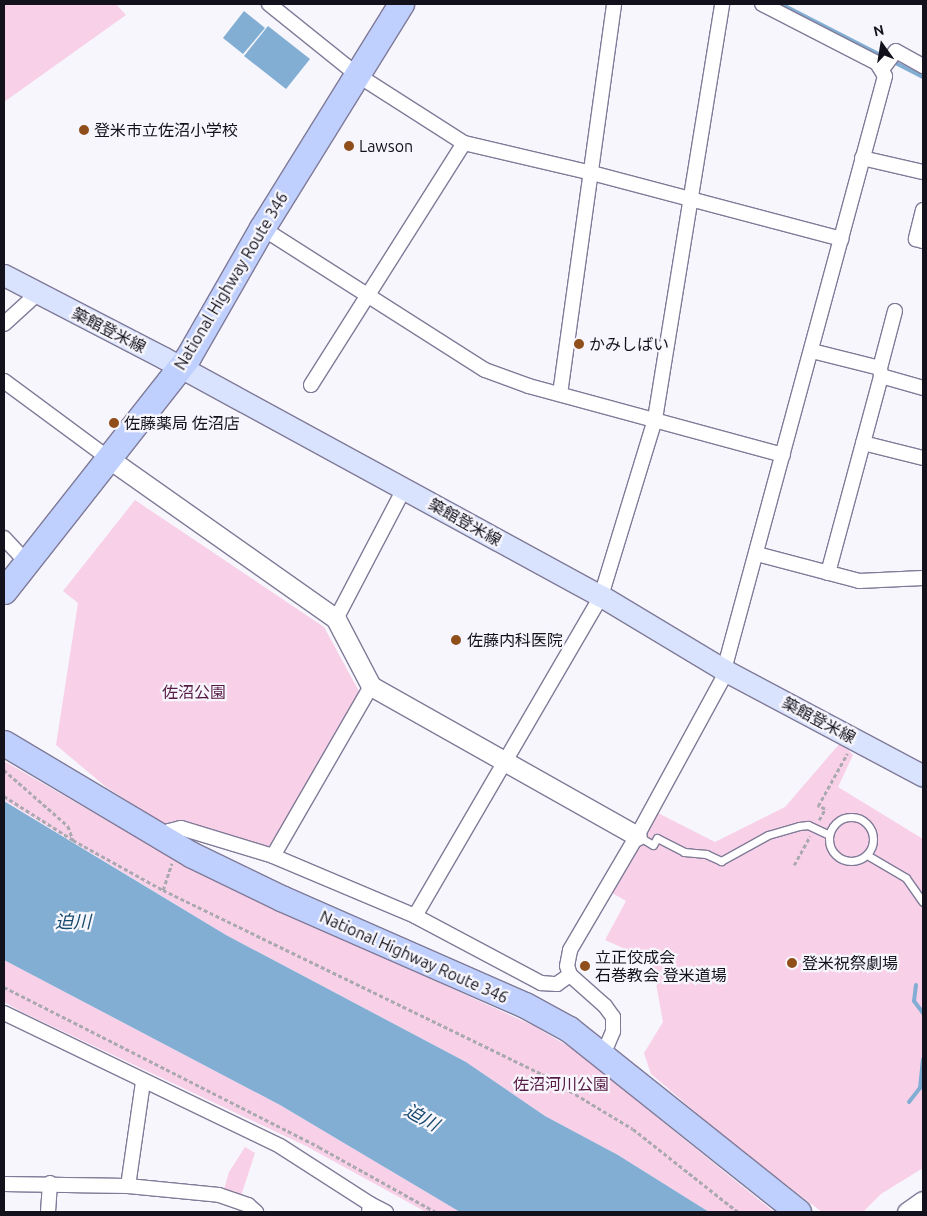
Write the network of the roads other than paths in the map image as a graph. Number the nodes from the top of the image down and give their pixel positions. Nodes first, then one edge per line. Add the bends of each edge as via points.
1 (268, 4) edge
2 (401, 4) edge
3 (614, 4) edge
4 (722, 4) edge
5 (762, 4) edge
6 (923, 66) edge
7 (884, 67) junction
8 (356, 74) junction
9 (464, 143) junction
10 (862, 158) junction
11 (923, 172) edge
12 (592, 173) junction
13 (692, 200) junction
14 (923, 210) edge
15 (262, 228) junction
16 (841, 239) junction
17 (923, 240) edge
18 (4, 275) edge
19 (38, 294) junction
20 (366, 295) junction
21 (896, 311) dead end
22 (4, 324) edge
23 (812, 351) junction
24 (181, 368) junction
25 (881, 372) junction
26 (4, 381) edge
27 (311, 385) dead end
28 (923, 388) edge
29 (560, 394) junction
30 (655, 419) junction
31 (863, 443) junction
32 (783, 455) junction
33 (108, 458) junction
34 (923, 458) edge
35 (404, 489) junction
36 (4, 538) edge
37 (757, 554) junction
38 (26, 562) junction
39 (828, 574) junction
40 (923, 578) edge
41 (4, 591) edge
42 (601, 596) junction
43 (336, 619) junction
44 (726, 670) junction
45 (372, 686) junction
46 (4, 743) edge
47 (505, 764) junction
48 (923, 776) edge
49 (830, 835) junction
50 (637, 836) junction
51 (169, 848) junction
52 (867, 855) junction
53 (273, 856) junction
54 (923, 902) edge
55 (415, 916) junction
56 (570, 975) junction
57 (4, 1014) edge
58 (603, 1054) junction
59 (143, 1082) junction
60 (50, 1183) junction
61 (4, 1184) edge
62 (128, 1186) junction
63 (923, 1201) edge
64 (370, 1208) edge
65 (48, 1212) edge
66 (256, 1212) edge
67 (386, 1212) edge
68 (798, 1212) edge
69 (907, 1212) edge

1 - 8 street
2 - 8 highway, National Highway Route 346
3 - 12 street
4 - 13 street
5 - 7 street
6 - 7 street via 895,52
7 - 10 street via 885,76
8 - 9 street
8 - 15 highway, National Highway Route 346
9 - 12 street
9 - 20 street
10 - 11 street
10 - 16 street
12 - 13 street
12 - 29 street
13 - 16 street
13 - 30 street
14 - 17 street via 916,239
15 - 20 street
15 - 24 highway, National Highway Route 346
16 - 23 street
18 - 19 main road, 築館登米線
19 - 22 street
19 - 24 main road, 築館登米線
20 - 27 street
20 - 29 street via 485,370
21 - 25 street
23 - 25 street
23 - 32 street
24 - 33 highway, National Highway Route 346
24 - 35 main road, 築館登米線
25 - 28 street
25 - 31 street
26 - 33 street
29 - 30 street
30 - 32 street
30 - 42 street
31 - 34 street
31 - 39 street
32 - 37 street
33 - 38 highway, National Highway Route 346
33 - 43 street
35 - 42 main road, 築館登米線
35 - 43 street
36 - 38 street
37 - 39 street
37 - 44 street
38 - 41 highway, National Highway Route 346
39 - 40 street via 859,581
42 - 44 main road, 築館登米線
42 - 47 street
43 - 45 street
44 - 48 main road, 築館登米線
44 - 50 street
45 - 47 street
45 - 53 street
46 - 51 highway, National Highway Route 346
47 - 50 street
47 - 55 street
49 - 50 lane via 808,825 768,835 721,861 706,854 684,852 657,838 653,845
49 - 52 lane via 830,847 839,859 854,862
49 - 52 lane via 839,821 860,819 873,835
50 - 56 street via 570,950 567,966
51 - 53 street via 169,831 181,828
51 - 58 highway, National Highway Route 346 via 525,1005 569,1029
52 - 54 lane via 906,878
53 - 55 street
55 - 56 street via 541,983 557,984
56 - 58 street via 605,1006 613,1018 613,1031
57 - 59 street
58 - 68 highway, National Highway Route 346
59 - 62 street
59 - 64 street via 280,1146
60 - 61 street
60 - 62 street
60 - 65 street
62 - 66 street via 218,1195 248,1205
63 - 69 street
64 - 67 street

